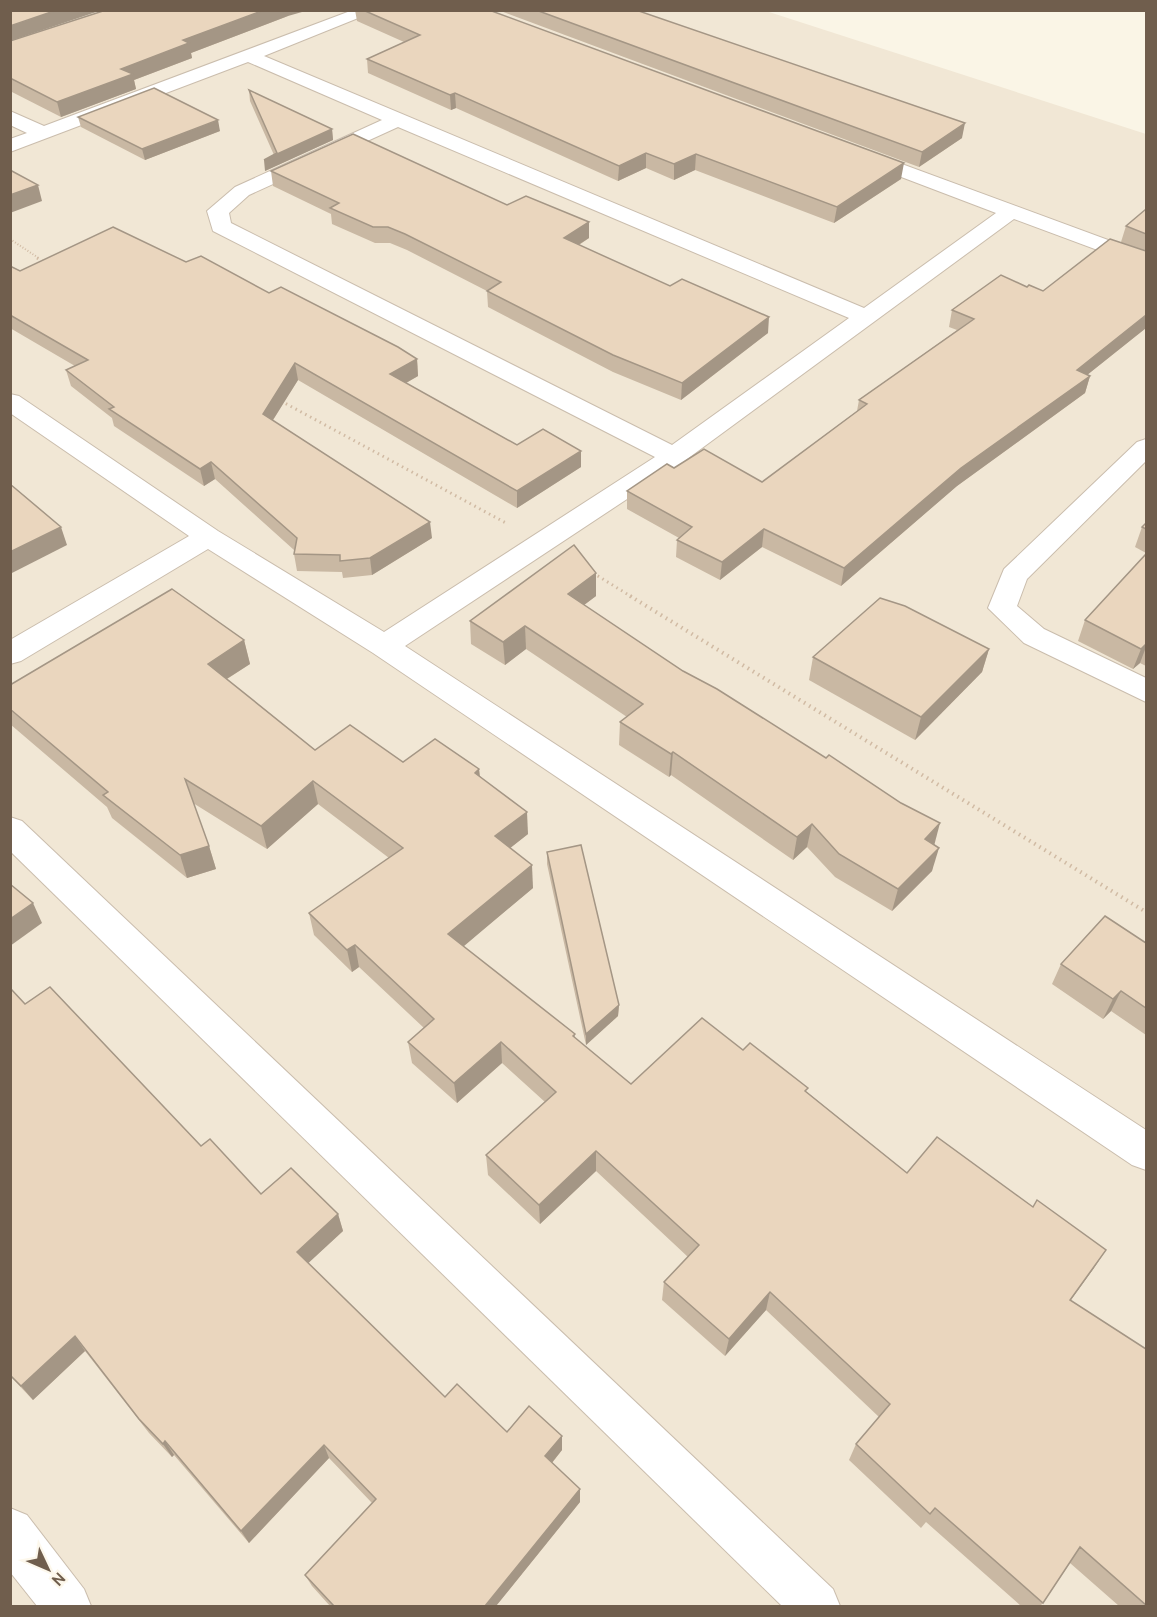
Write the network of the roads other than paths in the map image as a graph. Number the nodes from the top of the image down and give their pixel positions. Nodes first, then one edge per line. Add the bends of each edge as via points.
1 (370, 10) edge
2 (250, 57) junction
3 (10, 117) edge
4 (397, 120) junction
5 (44, 134) junction
6 (10, 147) edge
7 (844, 148) edge
8 (1012, 211) junction
9 (1146, 261) edge
10 (866, 317) junction
11 (10, 401) edge
12 (1146, 447) edge
13 (674, 456) junction
14 (208, 537) junction
15 (384, 646) junction
16 (10, 654) edge
17 (1146, 691) edge
18 (10, 830) edge
19 (1146, 1152) edge
20 (10, 1532) edge
21 (67, 1606) edge
22 (816, 1606) edge

1 - 2 street
2 - 4 street
2 - 5 street
3 - 5 street
4 - 10 street
4 - 13 street via 242,192 218,211 221,226
5 - 6 street
7 - 8 street
8 - 9 street
8 - 10 street
10 - 13 street
11 - 14 street
12 - 17 street via 1014,575 1002,608 1034,636
13 - 15 street
14 - 15 street
14 - 16 street
15 - 19 street
18 - 22 street
20 - 21 street

